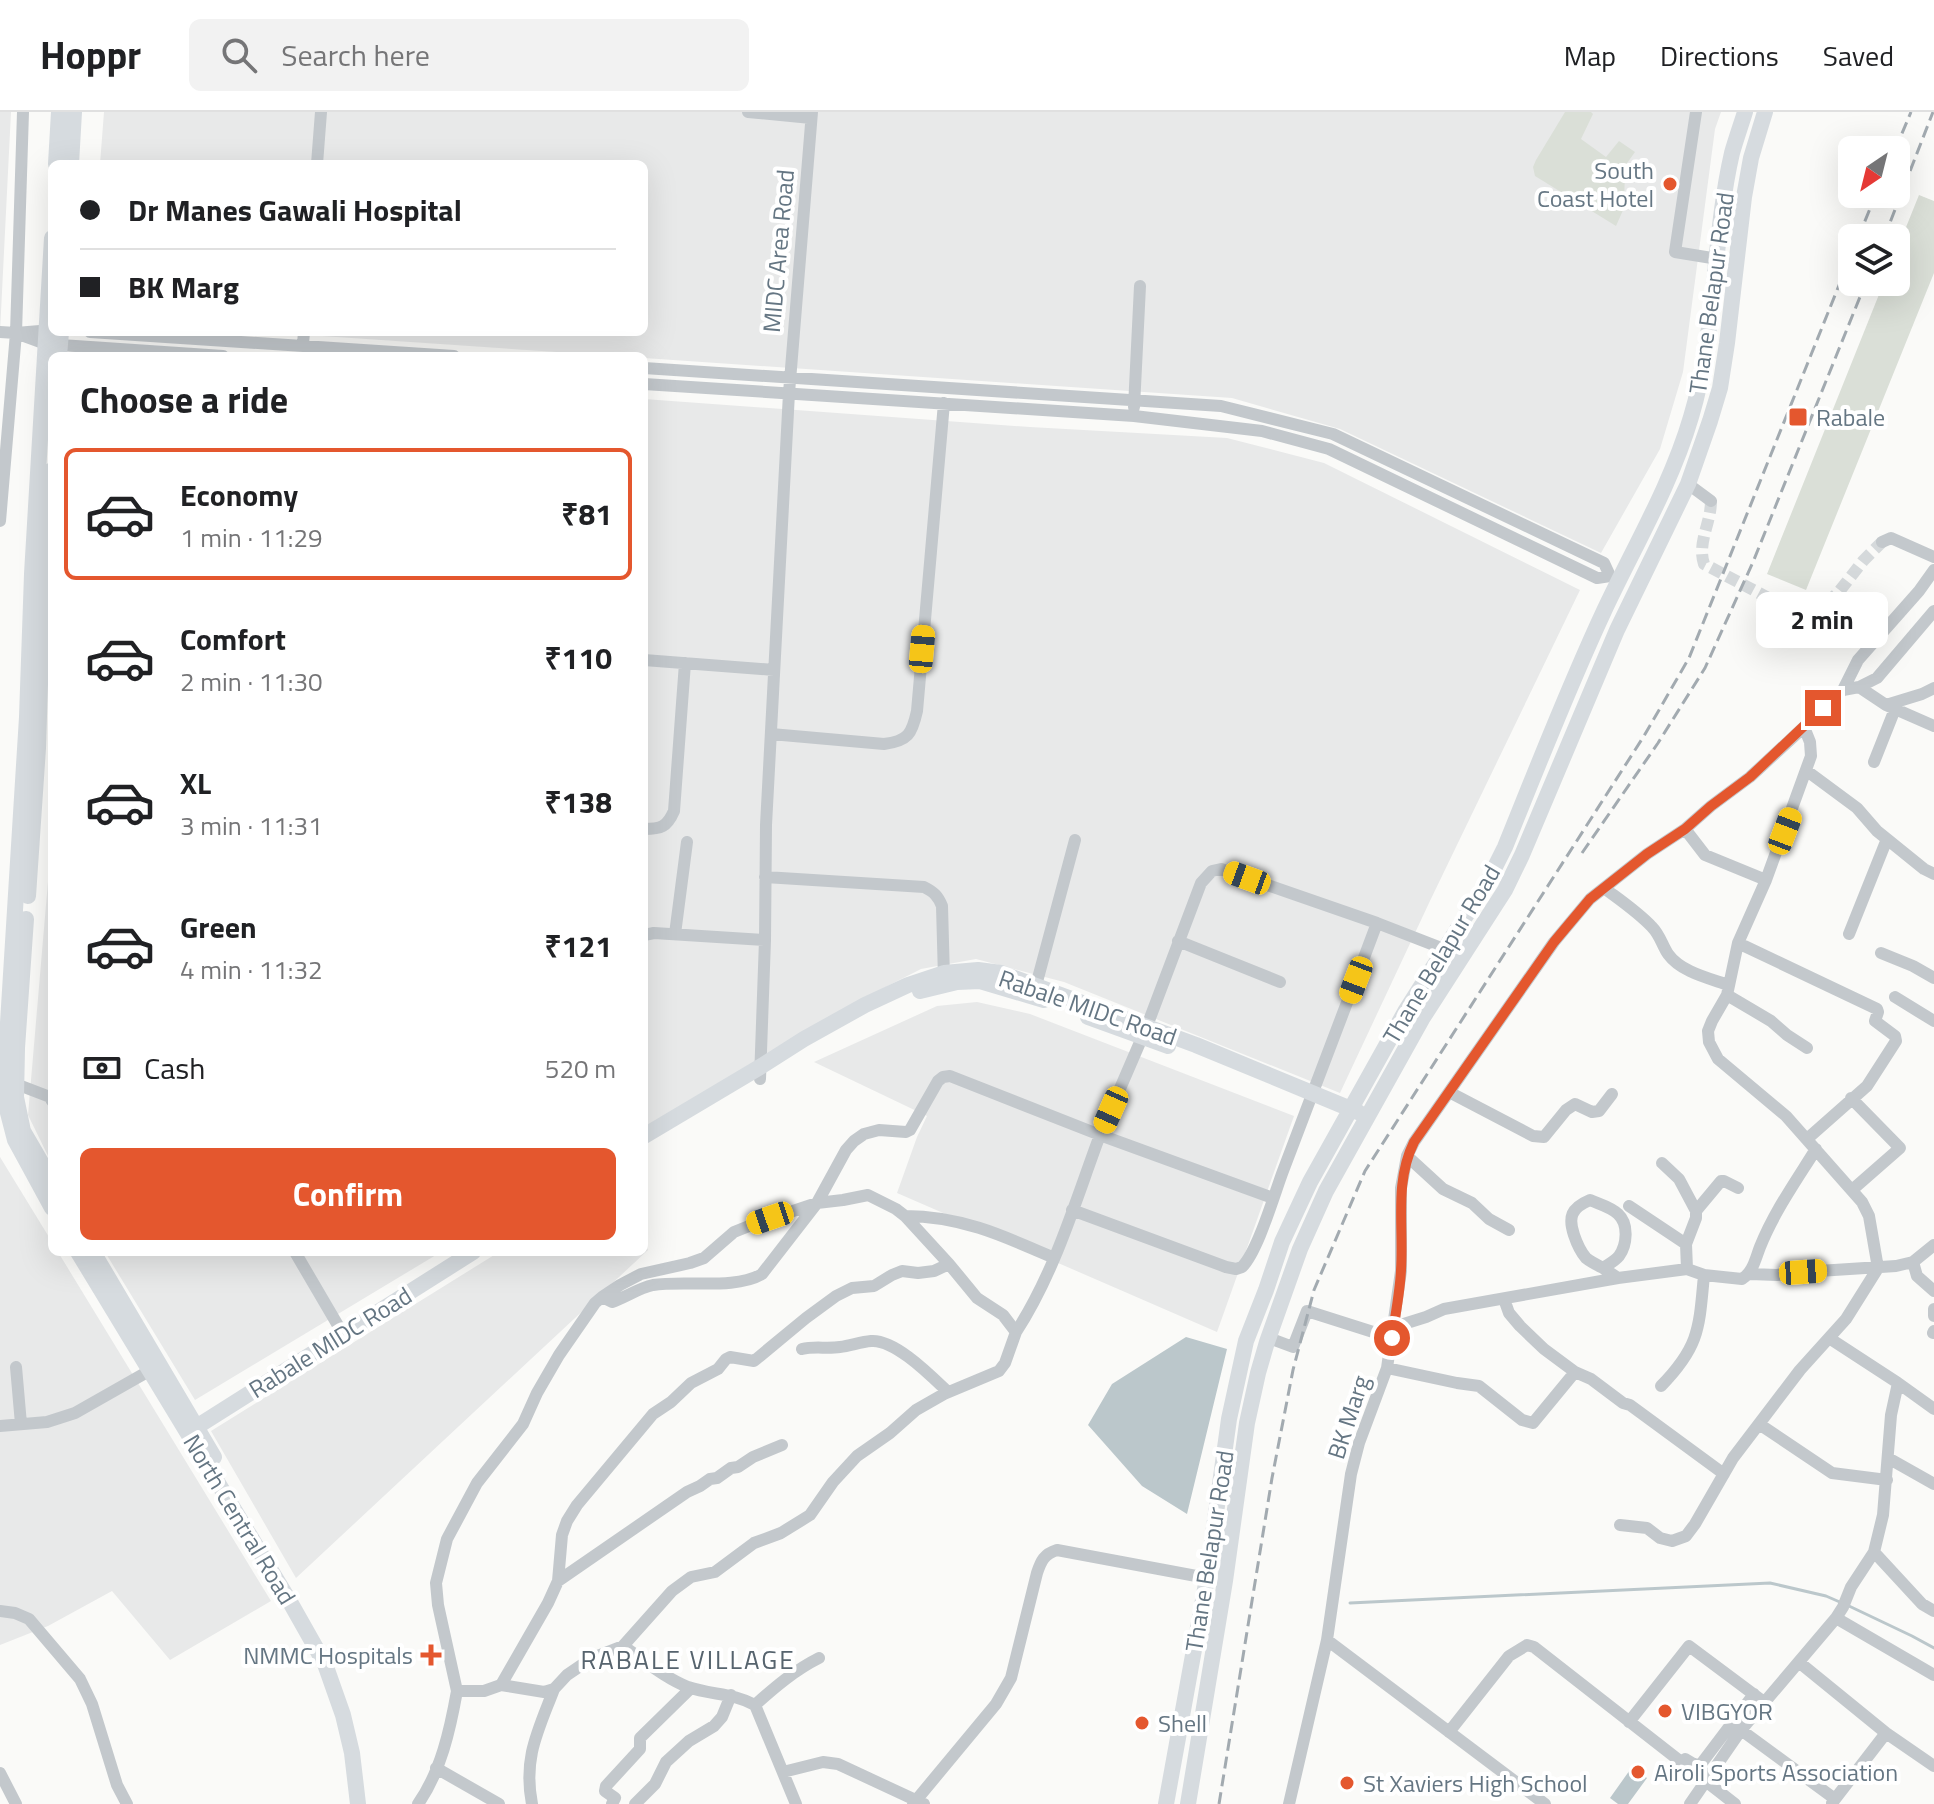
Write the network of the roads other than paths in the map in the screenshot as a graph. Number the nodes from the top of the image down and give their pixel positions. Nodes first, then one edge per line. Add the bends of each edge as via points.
1 (23, 112) edge
2 (59, 112) edge
3 (74, 112) edge
4 (321, 112) edge
5 (748, 112) edge
6 (1696, 112) edge
7 (1745, 112) edge
8 (1765, 112) edge
9 (811, 115) edge
10 (56, 160) edge
11 (71, 160) edge
12 (317, 160) edge
13 (1718, 259) junction
14 (1140, 286) dead end
15 (0, 332) edge
16 (16, 333) junction
17 (135, 336) edge
18 (54, 339) edge
19 (303, 351) edge
20 (183, 352) edge
21 (333, 352) edge
22 (648, 368) edge
23 (708, 372) junction
24 (790, 377) junction
25 (648, 384) edge
26 (707, 388) junction
27 (789, 393) junction
28 (1135, 399) junction
29 (944, 403) junction
30 (1134, 416) junction
31 (1266, 416) junction
32 (1262, 431) junction
33 (1391, 462) junction
34 (48, 468) edge
35 (1384, 476) junction
36 (1688, 484) junction
37 (1711, 501) dead end
38 (0, 521) edge
39 (48, 524) edge
40 (1882, 542) dead end
41 (1934, 557) edge
42 (1934, 570) edge
43 (1615, 578) junction
44 (1934, 611) edge
45 (41, 619) edge
46 (648, 660) edge
47 (685, 663) junction
48 (774, 670) junction
49 (1859, 687) junction
50 (1934, 688) edge
51 (1843, 690) junction
52 (1890, 707) junction
53 (1934, 726) edge
54 (1804, 727) junction
55 (771, 734) junction
56 (1874, 762) dead end
57 (1807, 771) junction
58 (648, 829) edge
59 (1685, 829) junction
60 (1887, 839) junction
61 (1075, 840) dead end
62 (687, 842) dead end
63 (1934, 874) edge
64 (765, 877) junction
65 (1766, 880) junction
66 (1604, 888) junction
67 (1377, 923) junction
68 (648, 934) edge
69 (675, 934) junction
70 (1849, 934) dead end
71 (765, 940) junction
72 (1178, 941) junction
73 (1738, 943) junction
74 (1444, 949) junction
75 (1881, 953) dead end
76 (1934, 978) edge
77 (944, 979) junction
78 (1280, 982) dead end
79 (1728, 990) junction
80 (1035, 991) junction
81 (1895, 997) dead end
82 (1934, 1021) edge
83 (1145, 1032) junction
84 (1807, 1048) dead end
85 (760, 1073) junction
86 (16, 1084) junction
87 (1449, 1092) junction
88 (1612, 1094) dead end
89 (48, 1096) edge
90 (1310, 1098) junction
91 (1851, 1098) junction
92 (1347, 1113) junction
93 (680, 1120) junction
94 (1364, 1122) junction
95 (648, 1134) edge
96 (1100, 1135) junction
97 (648, 1143) edge
98 (1811, 1144) junction
99 (1407, 1156) junction
100 (1662, 1163) dead end
101 (48, 1174) edge
102 (1738, 1188) dead end
103 (1852, 1190) junction
104 (1273, 1198) junction
105 (48, 1201) edge
106 (817, 1203) junction
107 (1629, 1206) dead end
108 (1072, 1210) junction
109 (1696, 1211) junction
110 (905, 1216) junction
111 (1509, 1230) dead end
112 (1686, 1244) junction
113 (1934, 1247) edge
114 (81, 1256) edge
115 (95, 1256) edge
116 (297, 1256) edge
117 (461, 1256) edge
118 (1054, 1258) junction
119 (1913, 1262) junction
120 (949, 1264) junction
121 (1603, 1268) junction
122 (1878, 1268) junction
123 (1687, 1269) junction
124 (1750, 1274) junction
125 (1704, 1275) junction
126 (1618, 1278) junction
127 (1934, 1291) edge
128 (602, 1297) junction
129 (1504, 1299) junction
130 (1934, 1309) edge
131 (1934, 1316) edge
132 (340, 1329) junction
133 (1016, 1332) junction
134 (1393, 1332) junction
135 (1269, 1338) junction
136 (1829, 1338) junction
137 (802, 1349) dead end
138 (16, 1367) dead end
139 (154, 1368) junction
140 (1387, 1368) junction
141 (1575, 1372) junction
142 (1898, 1383) junction
143 (1661, 1386) dead end
144 (948, 1392) junction
145 (1934, 1409) edge
146 (21, 1424) junction
147 (1759, 1424) junction
148 (189, 1425) junction
149 (0, 1426) edge
150 (782, 1445) dead end
151 (1888, 1458) junction
152 (1724, 1474) junction
153 (1887, 1480) junction
154 (1934, 1484) edge
155 (1620, 1525) dead end
156 (1874, 1552) junction
157 (1207, 1578) junction
158 (558, 1581) junction
159 (0, 1611) edge
160 (1934, 1611) edge
161 (1840, 1613) junction
162 (1327, 1640) junction
163 (623, 1646) junction
164 (819, 1658) dead end
165 (1800, 1663) junction
166 (1934, 1675) edge
167 (501, 1685) junction
168 (691, 1688) junction
169 (554, 1689) junction
170 (457, 1691) junction
171 (731, 1695) junction
172 (1759, 1698) junction
173 (755, 1705) junction
174 (1629, 1722) junction
175 (1449, 1732) junction
176 (1735, 1732) junction
177 (1886, 1733) junction
178 (1661, 1739) dead end
179 (1934, 1766) edge
180 (436, 1768) junction
181 (783, 1772) junction
182 (0, 1773) edge
183 (1705, 1781) junction
184 (10, 1801) edge
185 (918, 1802) edge
186 (1833, 1802) edge
187 (127, 1804) edge
188 (358, 1804) edge
189 (366, 1804) edge
190 (418, 1804) edge
191 (499, 1804) edge
192 (532, 1804) edge
193 (612, 1804) edge
194 (635, 1804) edge
195 (796, 1804) edge
196 (1166, 1804) edge
197 (1188, 1804) edge
198 (1289, 1804) edge
199 (1545, 1804) edge
200 (1690, 1804) edge
201 (1735, 1804) edge

1 - 16 street
2 - 10 main road
3 - 11 main road
4 - 12 street
5 - 9 street
6 - 13 street via 1675,252
7 - 13 main road, Thane Belapur Road via 1732,154
8 - 36 main road, Thane Belapur Road via 1744,197 1720,388
9 - 24 street, MIDC Area Road
13 - 43 main road, Thane Belapur Road via 1692,415 1671,476
14 - 28 street
15 - 16 street
16 - 18 street
16 - 38 street
17 - 19 street
18 - 20 street
19 - 21 street
22 - 23 street
23 - 24 street
23 - 26 street
24 - 27 street, MIDC Area Road
24 - 28 street
25 - 26 street
26 - 27 street
27 - 29 street
27 - 48 street, MIDC Area Road
28 - 30 street
28 - 31 street via 1221,406
29 - 30 street
29 - 55 street via 914,727 899,742 884,744
30 - 32 street
31 - 32 street
31 - 33 street via 1333,434
32 - 35 street via 1329,449
33 - 35 street
33 - 43 street via 1604,563
34 - 45 main road
35 - 43 street via 1597,578
36 - 37 street
36 - 94 main road, Thane Belapur Road via 1617,630 1505,890
39 - 45 main road
40 - 41 street via 1891,538
42 - 51 street, BK Marg via 1858,660
43 - 74 main road, Thane Belapur Road via 1505,847
44 - 49 street via 1877,678
45 - 86 main road
45 - 105 main road via 27,717 4,1087 15,1140
46 - 47 street
47 - 48 street
47 - 58 street via 674,811 662,828
48 - 55 street, MIDC Area Road
49 - 51 street
49 - 52 street
50 - 52 street
51 - 54 street, BK Marg
52 - 53 street
52 - 56 street
54 - 57 street via 1811,756
54 - 59 street, BK Marg
55 - 64 street, MIDC Area Road
57 - 60 street via 1857,808
57 - 65 street
59 - 65 street via 1705,855
59 - 66 street, BK Marg
60 - 63 street
60 - 70 street
61 - 80 street
62 - 69 street
64 - 71 street, MIDC Area Road
64 - 77 street via 932,891 942,906
65 - 73 street
66 - 79 street via 1650,924 1678,963
66 - 87 street, BK Marg via 1554,942
67 - 72 street via 1221,869 1201,883
67 - 74 street
67 - 90 street
68 - 69 street
69 - 71 street
71 - 85 street, MIDC Area Road
72 - 78 street
72 - 83 street
73 - 79 street
73 - 91 street via 1878,1010 1875,1021 1896,1041 1867,1086
74 - 92 main road, Thane Belapur Road
75 - 76 street
77 - 80 main road, Rabale MIDC Road
77 - 85 main road, Rabale MIDC Road via 873,1006
79 - 84 street
79 - 98 street via 1708,1031 1718,1059
80 - 83 main road, Rabale MIDC Road
81 - 82 street
83 - 90 main road, Rabale MIDC Road
83 - 96 street
85 - 93 main road, Rabale MIDC Road
86 - 89 street
86 - 101 main road via 23,1131
87 - 88 street via 1544,1137 1575,1104 1599,1111
87 - 99 street, BK Marg
90 - 92 main road, Rabale MIDC Road
90 - 104 street
91 - 98 street
91 - 103 street via 1900,1148
92 - 94 main road, Rabale MIDC Road
92 - 157 main road, Thane Belapur Road via 1282,1242 1246,1341 1229,1419
93 - 95 main road, Rabale MIDC Road
93 - 97 main road, Rabale MIDC Road
94 - 135 main road, Thane Belapur Road via 1300,1249
96 - 104 street
96 - 106 street via 943,1077 910,1130 870,1131 854,1141
96 - 108 street
98 - 103 street
98 - 124 street
99 - 111 street via 1443,1189
99 - 134 street, BK Marg
100 - 109 street via 1679,1179
102 - 109 street via 1721,1181
103 - 122 street via 1869,1216
104 - 108 street via 1252,1253 1236,1269
106 - 110 street via 868,1195
106 - 128 street via 734,1232 704,1258 630,1278
106 - 128 street via 756,1278 651,1285 612,1302
107 - 112 street
108 - 118 street
109 - 112 street
110 - 118 street via 956,1221
110 - 120 street
112 - 123 street
113 - 119 street
114 - 139 main road, North Central Road
115 - 139 main road, North Central Road
116 - 132 street
117 - 132 main road, Rabale MIDC Road
118 - 133 street
119 - 122 street
119 - 127 street via 1917,1276
120 - 133 street
120 - 158 street via 934,1271 902,1271 874,1286 852,1288 754,1361 730,1357 691,1383 653,1414 577,1505 562,1535
121 - 121 street via 1622,1252 1625,1222 1590,1200 1580,1204 1570,1223 1579,1249
121 - 126 street
122 - 124 street
122 - 136 street
123 - 125 street
123 - 126 street
124 - 125 street via 1742,1279
125 - 143 street via 1694,1342
126 - 129 street
128 - 170 street via 559,1355 523,1424 477,1483 447,1539 436,1583
129 - 134 street via 1444,1309
129 - 141 street via 1520,1326
130 - 131 street
132 - 148 main road, Rabale MIDC Road
133 - 144 street via 999,1371
134 - 135 street via 1307,1311 1293,1347
134 - 140 street, BK Marg
135 - 197 main road, Thane Belapur Road via 1247,1423
136 - 142 street
136 - 147 street
137 - 144 street via 878,1341
138 - 146 street
139 - 146 street via 75,1413
139 - 148 main road, North Central Road
140 - 141 street via 1479,1386 1533,1423
140 - 162 street, BK Marg via 1351,1474
141 - 152 street
142 - 145 street
142 - 151 street
144 - 163 street via 857,1456 810,1515 754,1543 715,1572 691,1577 672,1591
146 - 149 street
147 - 152 street
147 - 153 street via 1832,1473
148 - 188 main road, North Central Road via 325,1664 343,1715
148 - 189 main road, North Central Road via 331,1659 356,1734
150 - 158 street via 687,1492
151 - 153 street
151 - 154 street
152 - 155 street via 1686,1536 1672,1541 1647,1528
153 - 156 street
156 - 160 street
156 - 161 street
157 - 185 street via 1049,1552 1037,1573 1011,1678
157 - 196 main road, Thane Belapur Road
158 - 167 street
159 - 187 street via 29,1619 80,1679
161 - 165 street
161 - 166 street
162 - 175 street
162 - 198 street, BK Marg
163 - 168 street
163 - 169 street via 592,1658
164 - 173 street
165 - 172 street
165 - 177 street
167 - 169 street via 536,1692
167 - 170 street
168 - 171 street
168 - 193 street via 640,1738 640,1749 606,1786 615,1798
169 - 192 street via 531,1754
170 - 180 street
171 - 173 street
171 - 194 street via 722,1717 666,1762 655,1784
172 - 174 street via 1689,1646
172 - 176 street
173 - 181 street
174 - 175 street via 1527,1645 1509,1656
174 - 183 street
175 - 199 street
176 - 178 street via 1695,1765
176 - 183 street
176 - 186 street
177 - 179 street
177 - 186 street
180 - 190 street
180 - 191 street
181 - 185 street via 823,1762 838,1764
181 - 195 street
182 - 184 street
183 - 200 street
183 - 201 street

